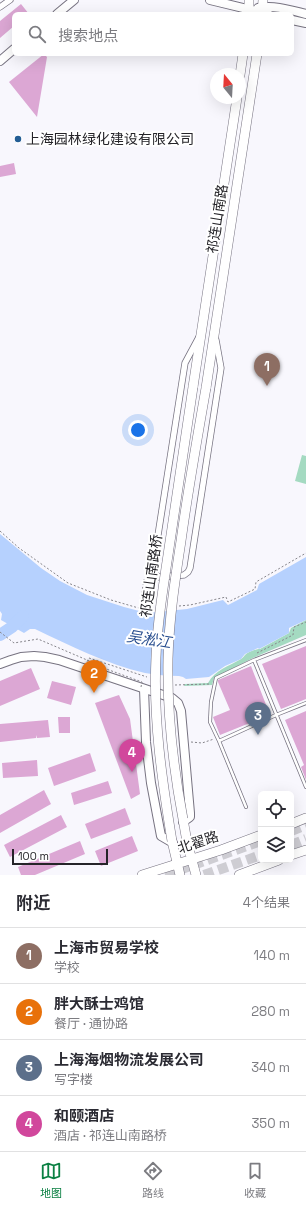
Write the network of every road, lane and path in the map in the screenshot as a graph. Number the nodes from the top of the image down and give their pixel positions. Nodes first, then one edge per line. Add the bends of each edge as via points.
1 (10, 0) edge
2 (74, 0) edge
3 (210, 0) edge
4 (249, 0) edge
5 (0, 7) edge
6 (264, 10) edge
7 (59, 12) edge
8 (249, 12) edge
9 (306, 14) edge
10 (294, 20) edge
11 (306, 23) edge
12 (12, 52) edge
13 (243, 56) edge
14 (257, 56) edge
15 (0, 61) edge
16 (241, 68) edge
17 (236, 104) edge
18 (202, 331) junction
19 (214, 332) junction
20 (193, 387) joint
21 (206, 388) joint
22 (0, 531) edge
23 (306, 553) edge
24 (144, 579) dead end
25 (164, 580) junction
26 (176, 607) dead end
27 (155, 608) dead end
28 (306, 622) edge
29 (0, 632) edge
30 (306, 640) edge
31 (252, 656) dead end
32 (254, 660) junction
33 (95, 663) dead end
34 (0, 664) edge
35 (156, 680) junction
36 (210, 684) dead end
37 (170, 685) dead end
38 (142, 688) junction
39 (306, 703) edge
40 (276, 715) junction
41 (218, 740) junction
42 (187, 742) dead end
43 (306, 787) edge
44 (246, 807) dead end
45 (306, 818) edge
46 (183, 820) junction
47 (294, 823) edge
48 (258, 836) edge
49 (173, 842) junction
50 (306, 850) edge
51 (294, 854) edge
52 (192, 860) junction
53 (271, 863) edge
54 (177, 864) junction
55 (142, 875) edge
56 (180, 875) edge
57 (196, 875) edge
58 (239, 875) edge

1 - 5 street
2 - 7 street
3 - 8 street
4 - 8 main road
6 - 8 street
6 - 9 street via 278,7
10 - 11 street
12 - 15 street
13 - 16 main road
14 - 19 main road, 祁连山南路
17 - 18 main road, 祁连山南路
18 - 19 street via 185,363 153,567 158,577 184,575 190,568 221,368
18 - 20 main road, 祁连山南路
19 - 21 main road, 祁连山南路
20 - 25 main road, 祁连山南路桥, bridge
21 - 46 main road, 祁连山南路桥, bridge via 173,595 168,659 171,741
22 - 27 path via 68,583 142,609
23 - 26 path via 256,582 255,589 228,602 226,597
24 - 25 path via 140,605 144,605 147,580
25 - 35 main road, 祁连山南路桥, bridge via 158,627
28 - 31 path via 294,627 293,635
29 - 33 path via 14,643 38,639
30 - 32 lane
32 - 40 lane
32 - 41 lane via 216,678 210,722
34 - 38 street via 34,656 46,657
35 - 38 path, bridge via 89,658 87,662 142,682
35 - 49 main road, 祁连山南路桥, bridge via 159,750
36 - 37 path
38 - 46 street via 172,698 180,707 190,813 190,817
38 - 49 street via 146,742 160,836
39 - 40 lane
40 - 41 lane
40 - 43 lane
41 - 42 path
41 - 44 lane
45 - 47 main road
46 - 52 main road, 祁连山南路桥
48 - 52 main road, 北翟路
49 - 54 main road, 祁连山南路桥
50 - 51 main road
52 - 54 main road, 北翟路
52 - 57 main road, 祁连山南路桥
53 - 58 main road
54 - 55 main road, 北翟路
54 - 56 main road, 祁连山南路桥

